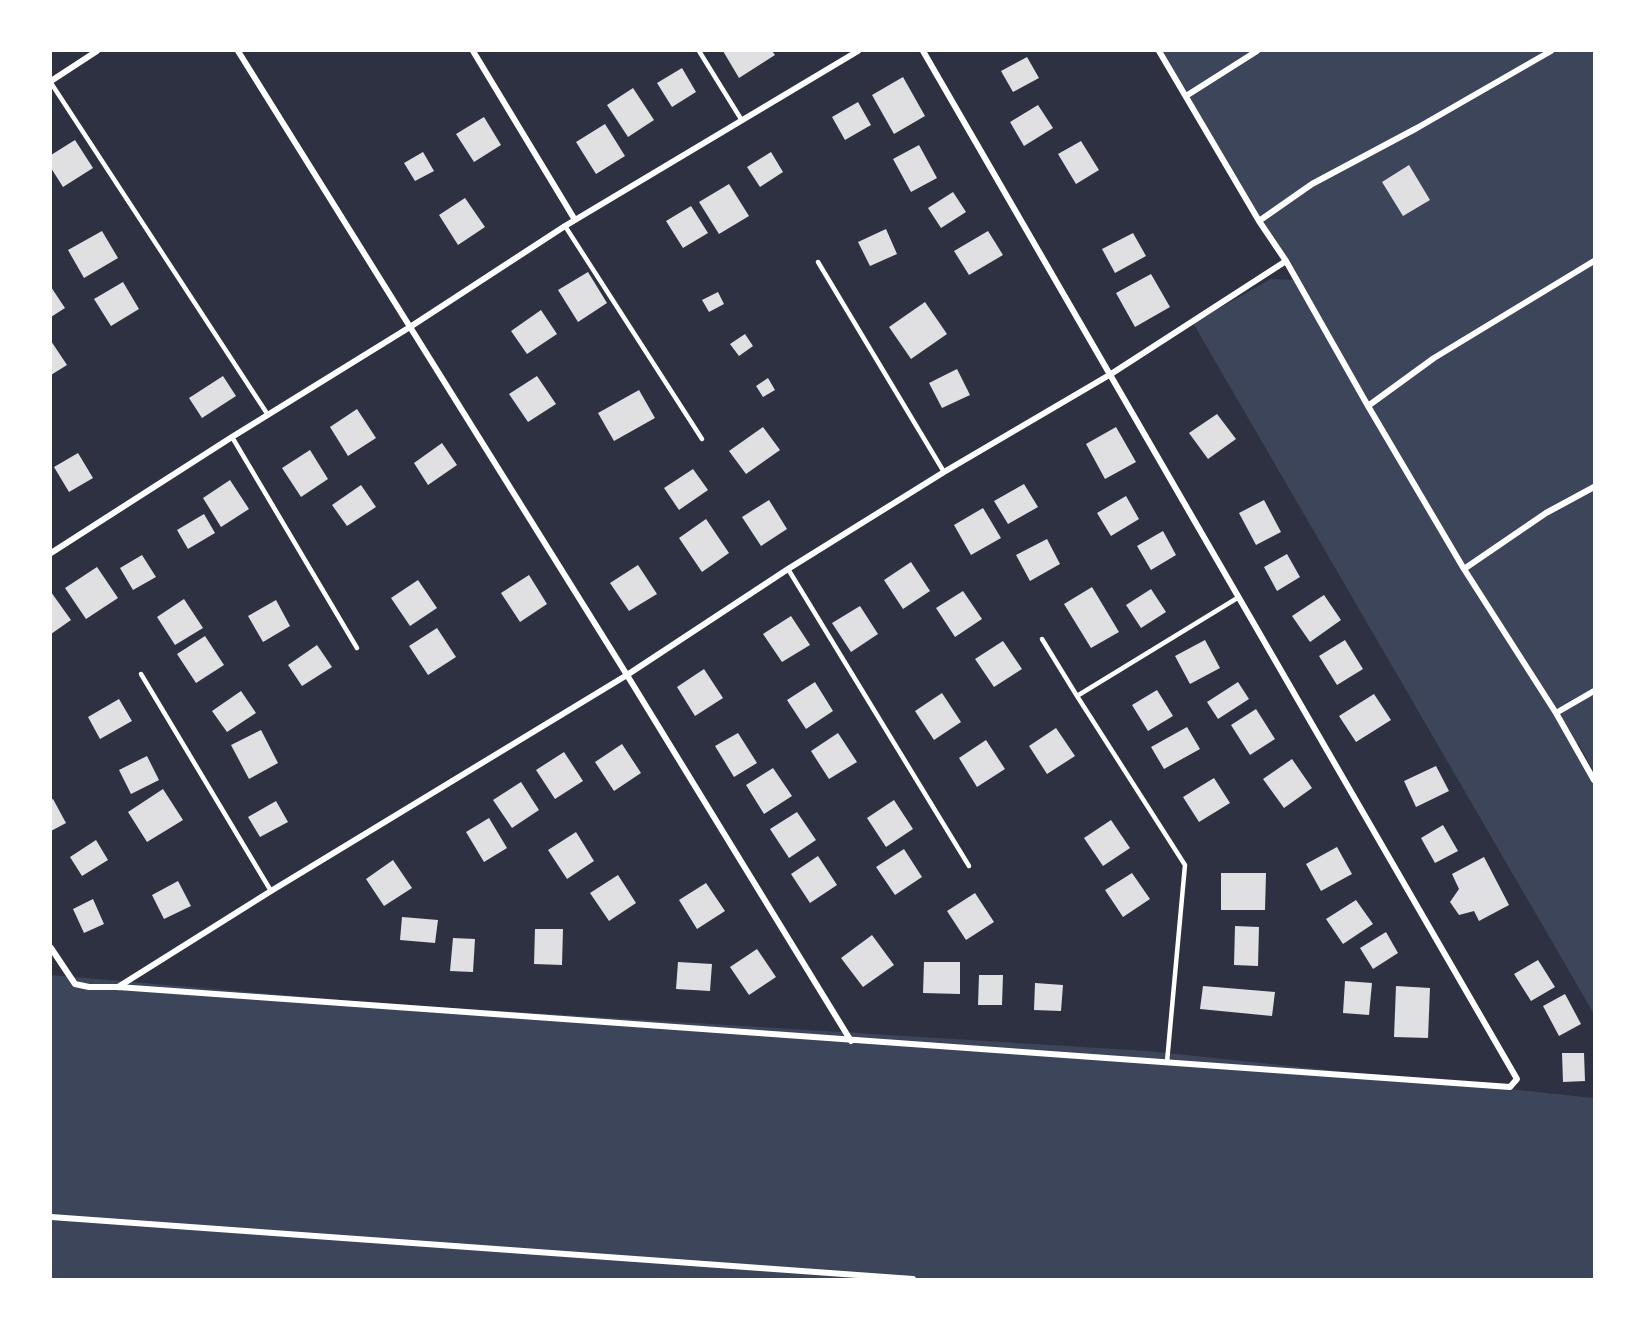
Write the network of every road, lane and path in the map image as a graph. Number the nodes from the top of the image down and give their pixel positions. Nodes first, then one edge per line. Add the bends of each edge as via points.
1 (97, 51) edge
2 (238, 51) edge
3 (473, 51) edge
4 (699, 51) edge
5 (858, 51) edge
6 (923, 51) edge
7 (1159, 51) edge
8 (1257, 51) edge
9 (1551, 51) edge
10 (51, 82) edge
11 (1186, 96) junction
12 (741, 119) junction
13 (575, 220) junction
14 (1259, 221) junction
15 (565, 226) junction
16 (1286, 261) junction
17 (1594, 261) edge
18 (818, 262) dead end
19 (410, 327) junction
20 (1111, 374) junction
21 (1368, 406) junction
22 (268, 415) junction
23 (232, 437) junction
24 (702, 439) dead end
25 (944, 472) junction
26 (1594, 487) edge
27 (51, 553) edge
28 (788, 569) junction
29 (1464, 569) junction
30 (1239, 597) junction
31 (1042, 639) dead end
32 (357, 648) dead end
33 (141, 674) dead end
34 (627, 675) junction
35 (1594, 692) edge
36 (1077, 696) junction
37 (1556, 713) junction
38 (1594, 780) edge
39 (969, 866) dead end
40 (271, 891) junction
41 (51, 948) edge
42 (118, 987) junction
43 (851, 1041) junction
44 (1167, 1062) junction
45 (51, 1217) edge
46 (913, 1279) edge

1 - 10 street
2 - 19 street
3 - 13 street
4 - 12 lane
5 - 12 street
6 - 20 street
7 - 11 street
8 - 11 street
9 - 14 street via 1312,184
10 - 22 lane
11 - 14 street
12 - 13 street
13 - 15 street
14 - 16 street
15 - 19 street
15 - 24 lane
16 - 20 street
16 - 21 street
17 - 21 street via 1434,358
18 - 25 lane
19 - 22 street
19 - 34 street
20 - 25 street
20 - 30 street
21 - 29 street
22 - 23 street
23 - 27 street
23 - 32 lane
25 - 28 street
26 - 29 street via 1546,513
28 - 34 street
28 - 39 lane
29 - 37 street
30 - 36 lane
30 - 44 street via 1516,1079 1510,1087
31 - 36 lane
33 - 40 lane
34 - 40 street
34 - 43 street
35 - 37 street
36 - 44 lane via 1185,865
37 - 38 street
40 - 42 street
41 - 42 street via 75,984
42 - 43 street
43 - 44 street
45 - 46 street

